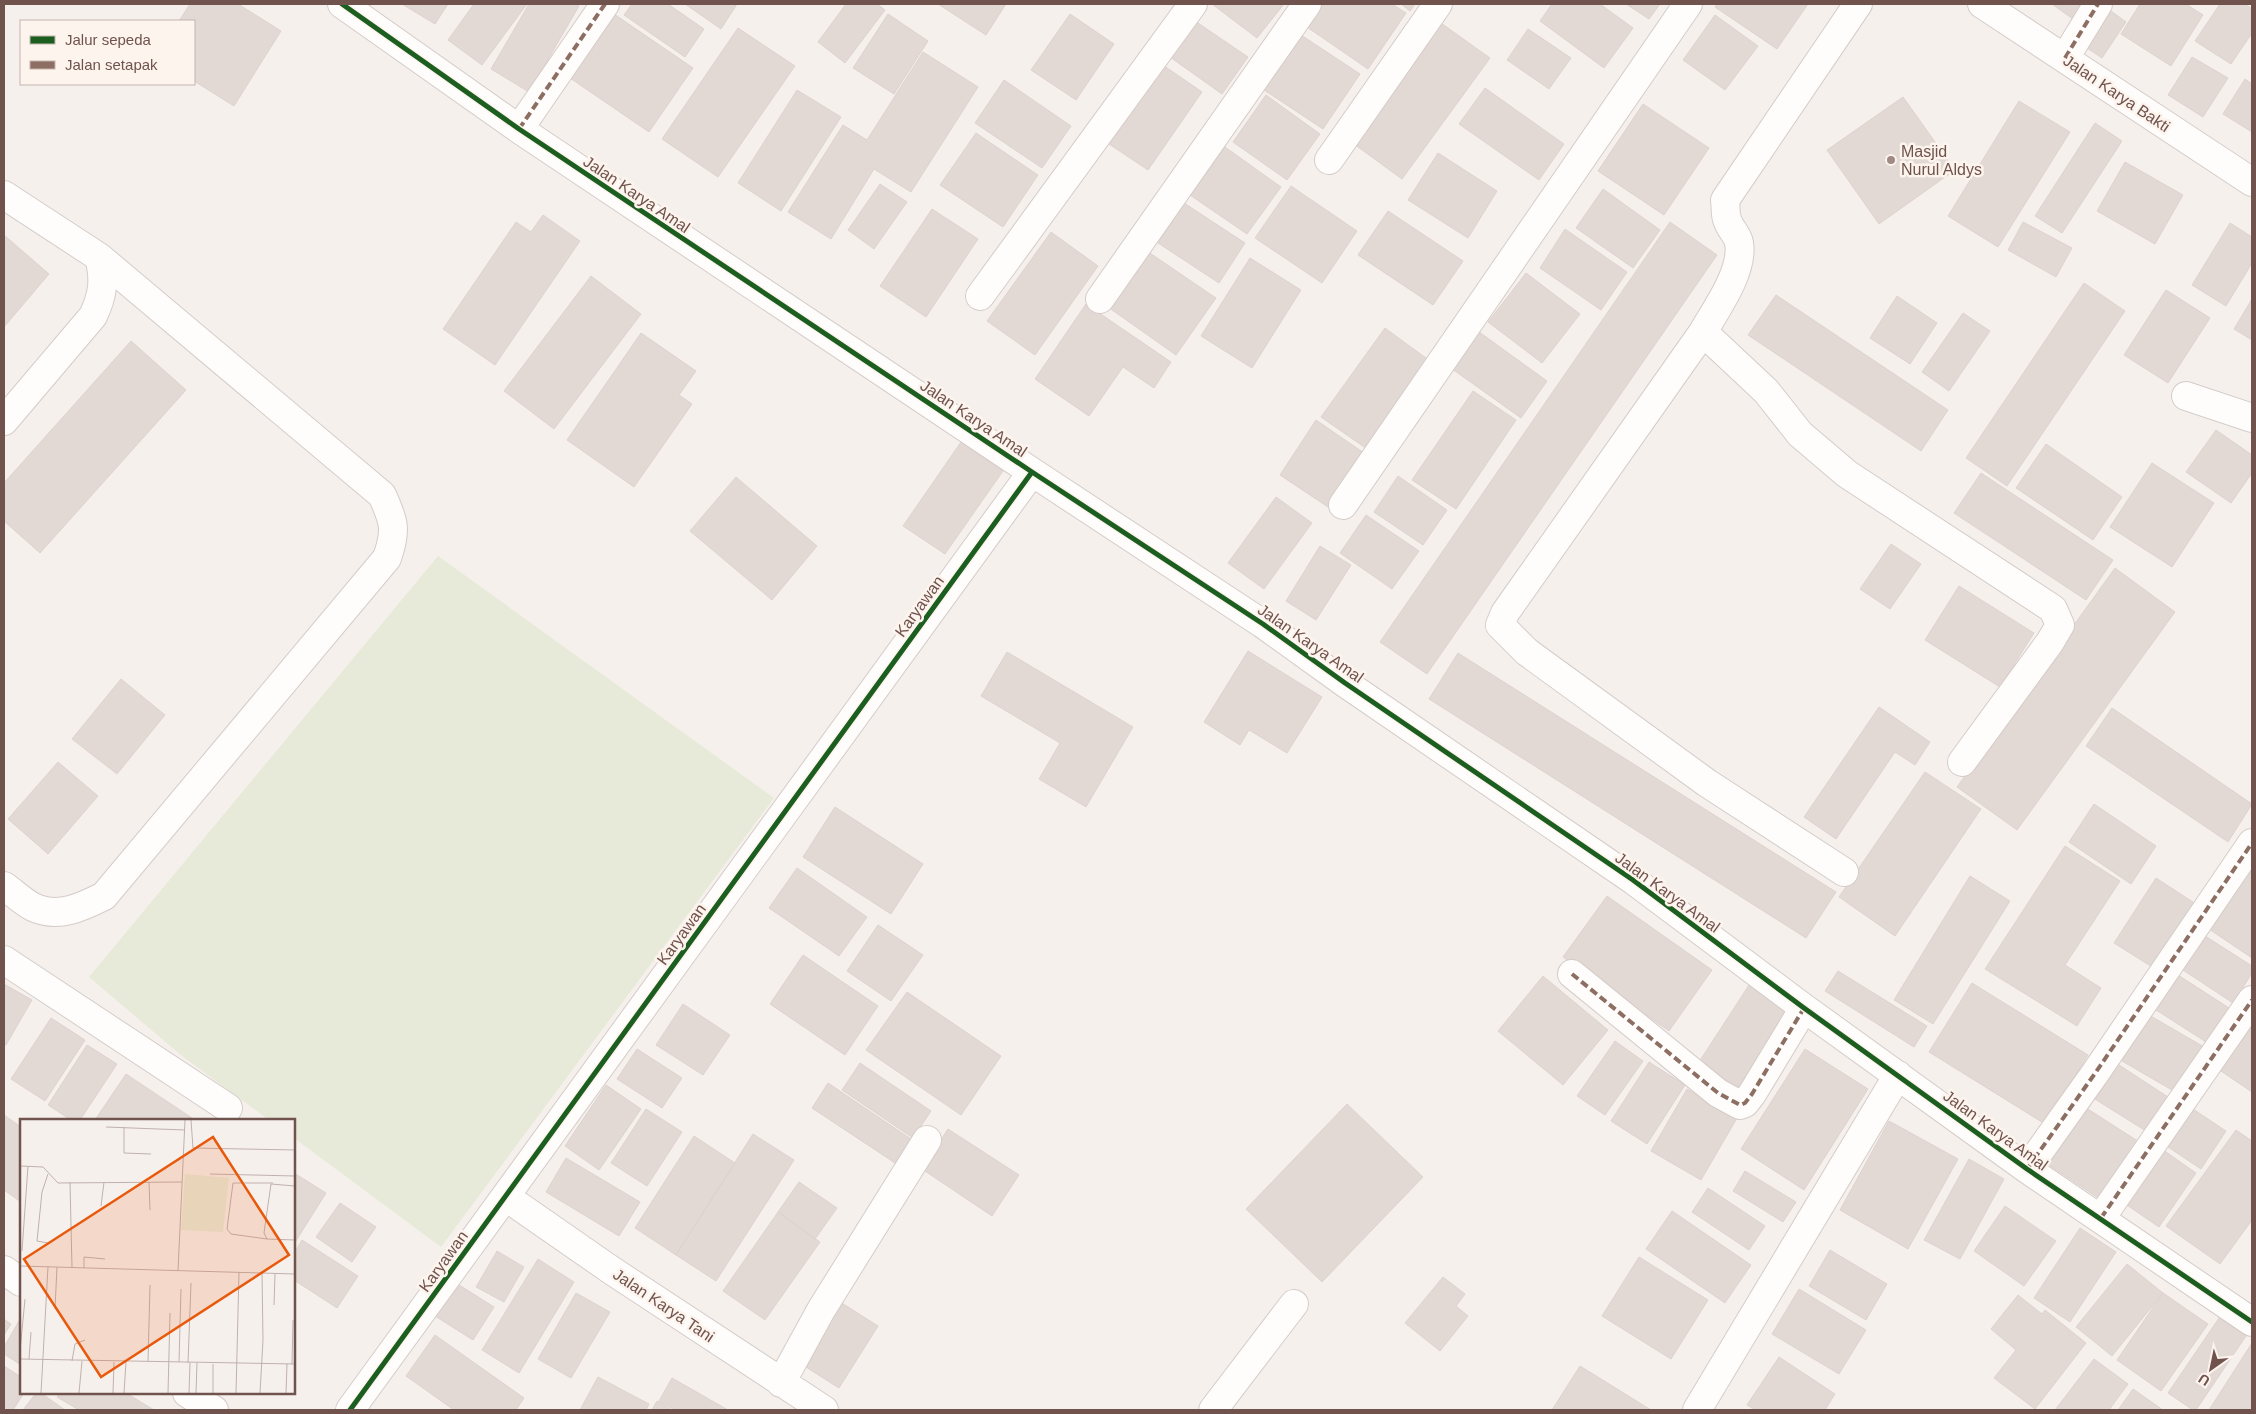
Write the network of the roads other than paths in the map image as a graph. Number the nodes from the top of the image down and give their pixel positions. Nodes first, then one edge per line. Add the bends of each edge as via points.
1 (342, 4) edge
2 (605, 4) edge
3 (1193, 4) edge
4 (1307, 4) edge
5 (1438, 4) edge
6 (1688, 4) edge
7 (1858, 4) edge
8 (1982, 4) edge
9 (2098, 4) edge
10 (2065, 58) junction
11 (519, 130) junction
12 (1329, 160) dead end
13 (2252, 182) edge
14 (4, 195) edge
15 (98, 257) junction
16 (980, 296) dead end
17 (1100, 299) dead end
18 (1702, 332) junction
19 (2186, 396) dead end
20 (2252, 418) edge
21 (4, 421) edge
22 (1032, 472) junction
23 (1344, 505) dead end
24 (1962, 762) dead end
25 (2252, 843) edge
26 (1844, 872) dead end
27 (4, 886) edge
28 (4, 960) edge
29 (1572, 974) dead end
30 (2252, 1000) edge
31 (1804, 1008) junction
32 (1898, 1075) junction
33 (228, 1108) dead end
34 (927, 1140) dead end
35 (2027, 1169) junction
36 (506, 1197) junction
37 (2101, 1218) junction
38 (4, 1270) edge
39 (20, 1281) edge
40 (1294, 1304) dead end
41 (2252, 1322) edge
42 (781, 1383) junction
43 (189, 1394) edge
44 (214, 1410) edge
45 (350, 1410) edge
46 (824, 1410) edge
47 (1213, 1410) edge
48 (1697, 1410) edge

1 - 11 street, Jalan Karya Amal
2 - 11 street
3 - 16 street
4 - 17 street
5 - 12 street
6 - 23 street
7 - 18 street via 1725,200 1727,219 1739,242 1738,260 1731,282
8 - 10 street, Jalan Karya Bakti
9 - 10 street
10 - 13 street, Jalan Karya Bakti
11 - 22 street, Jalan Karya Amal
14 - 15 street
15 - 21 street via 103,272 103,291 93,316
15 - 27 street via 382,495 392,518 393,540 386,558 104,896 78,909 57,912 33,907
18 - 24 street via 1766,391 1800,434 1847,474 2053,609 2060,625 2050,642
18 - 26 street via 1595,482 1500,625 1527,652 1699,777
19 - 20 street
22 - 31 street, Jalan Karya Amal via 1263,624 1633,880
22 - 36 street, Karyawan
25 - 35 street
28 - 33 street
29 - 31 street via 1718,1093 1740,1105 1752,1094
30 - 37 street
31 - 32 street, Jalan Karya Amal
32 - 35 street, Jalan Karya Amal
32 - 48 street
34 - 42 street via 821,1310
35 - 37 street, Jalan Karya Amal
36 - 42 street, Jalan Karya Tani
36 - 45 street, Karyawan
37 - 41 street, Jalan Karya Amal
38 - 39 street
40 - 47 street
42 - 46 street, Jalan Karya Tani
43 - 44 street

